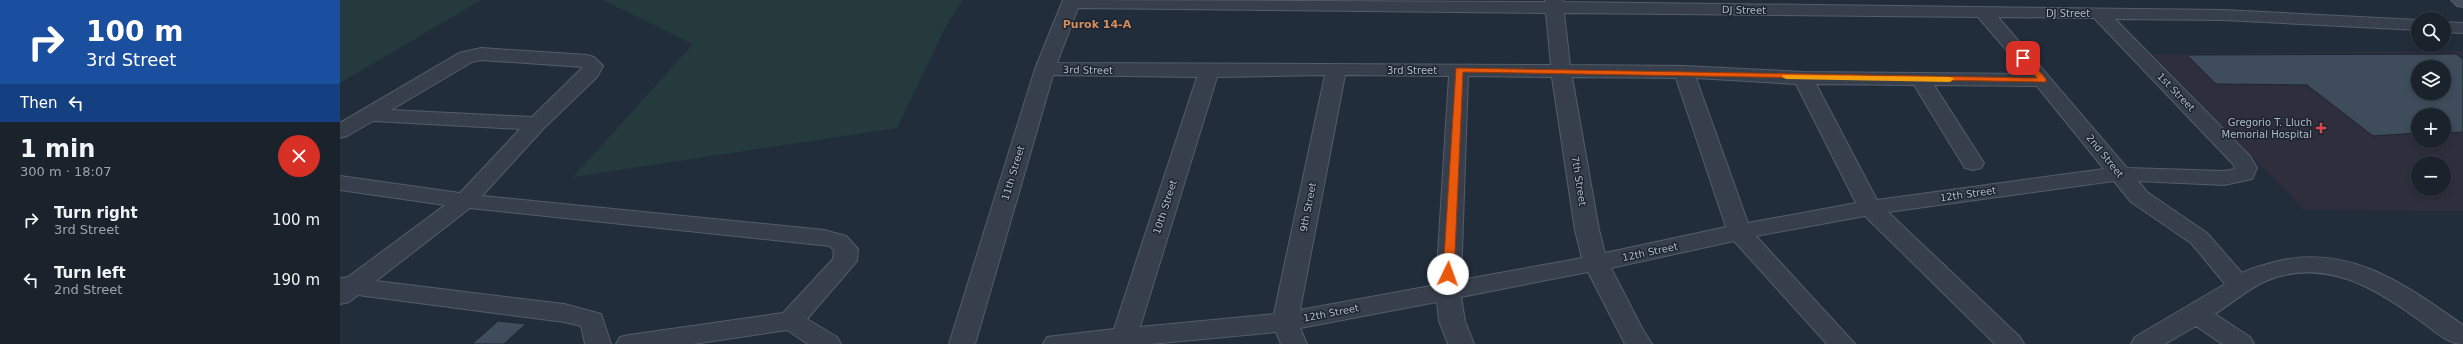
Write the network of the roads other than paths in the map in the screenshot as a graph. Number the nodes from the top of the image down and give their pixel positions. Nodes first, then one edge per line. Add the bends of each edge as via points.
1 (2207, 0) edge
2 (2460, 0) edge
3 (1071, 1) edge
4 (2463, 2) edge
5 (1555, 4) edge
6 (1983, 12) junction
7 (2099, 13) junction
8 (2224, 15) junction
9 (2411, 26) edge
10 (2451, 27) edge
11 (2463, 28) edge
12 (1045, 69) junction
13 (1336, 69) junction
14 (1459, 70) junction
15 (1209, 71) junction
16 (1561, 71) junction
17 (1684, 72) junction
18 (1803, 78) junction
19 (1920, 79) junction
20 (2043, 80) junction
21 (369, 115) junction
22 (537, 124) junction
23 (340, 132) edge
24 (1973, 164) dead end
25 (2119, 174) junction
26 (2244, 174) joint
27 (340, 183) edge
28 (465, 200) junction
29 (1870, 208) junction
30 (1739, 232) junction
31 (1596, 263) junction
32 (2240, 286) junction
33 (344, 289) edge
34 (1448, 290) junction
35 (2197, 314) junction
36 (791, 322) junction
37 (1285, 322) junction
38 (2463, 338) edge
39 (1122, 341) edge
40 (598, 344) edge
41 (629, 344) edge
42 (828, 344) edge
43 (962, 344) edge
44 (1056, 344) edge
45 (1294, 344) edge
46 (1461, 344) edge
47 (1639, 344) edge
48 (1842, 344) edge
49 (2011, 344) edge
50 (2144, 344) edge
51 (2241, 344) edge

1 - 8 street
2 - 4 main road
3 - 5 street, DJ Street
3 - 12 street, 11th Street
5 - 6 street, DJ Street
5 - 16 street, 7th Street
6 - 7 street, DJ Street
6 - 20 street, 2nd Street
7 - 8 street, DJ Street
7 - 26 street, 1st Street via 2242,161 2246,168
8 - 9 street, DJ Street
10 - 11 street
12 - 15 street, 3rd Street
12 - 43 street, 11th Street
13 - 14 street, 3rd Street
13 - 15 street, 3rd Street
13 - 37 street, 9th Street
14 - 16 street, 3rd Street
14 - 34 street
15 - 39 street, 10th Street
16 - 17 street, 3rd Street
16 - 31 street, 7th Street via 1587,230
17 - 18 street, 3rd Street
17 - 30 street
18 - 19 street, 3rd Street
18 - 29 street
19 - 20 street, 3rd Street
19 - 24 street
20 - 25 street, 2nd Street
21 - 22 street
21 - 22 street via 466,57 482,54 587,61 593,66 590,72
21 - 23 street
22 - 28 street
25 - 26 street, 12th Street via 2224,178
25 - 29 street, 12th Street
25 - 32 street, 2nd Street via 2139,197 2199,238
27 - 28 street
28 - 33 street
28 - 36 street via 824,237 838,241 846,250 845,261
29 - 30 street, 12th Street
29 - 49 street
30 - 31 street, 12th Street
30 - 48 street
31 - 34 street, 12th Street
31 - 47 street, 7th Street via 1632,336
32 - 35 street
32 - 38 street via 2257,275 2294,264 2324,264 2356,270 2389,286
33 - 40 street via 564,313 592,320
34 - 37 street, 12th Street
34 - 46 street via 1452,321
35 - 50 street
35 - 51 street
36 - 41 street
36 - 42 street
37 - 39 street, 12th Street
37 - 45 street
39 - 44 street, 12th Street

